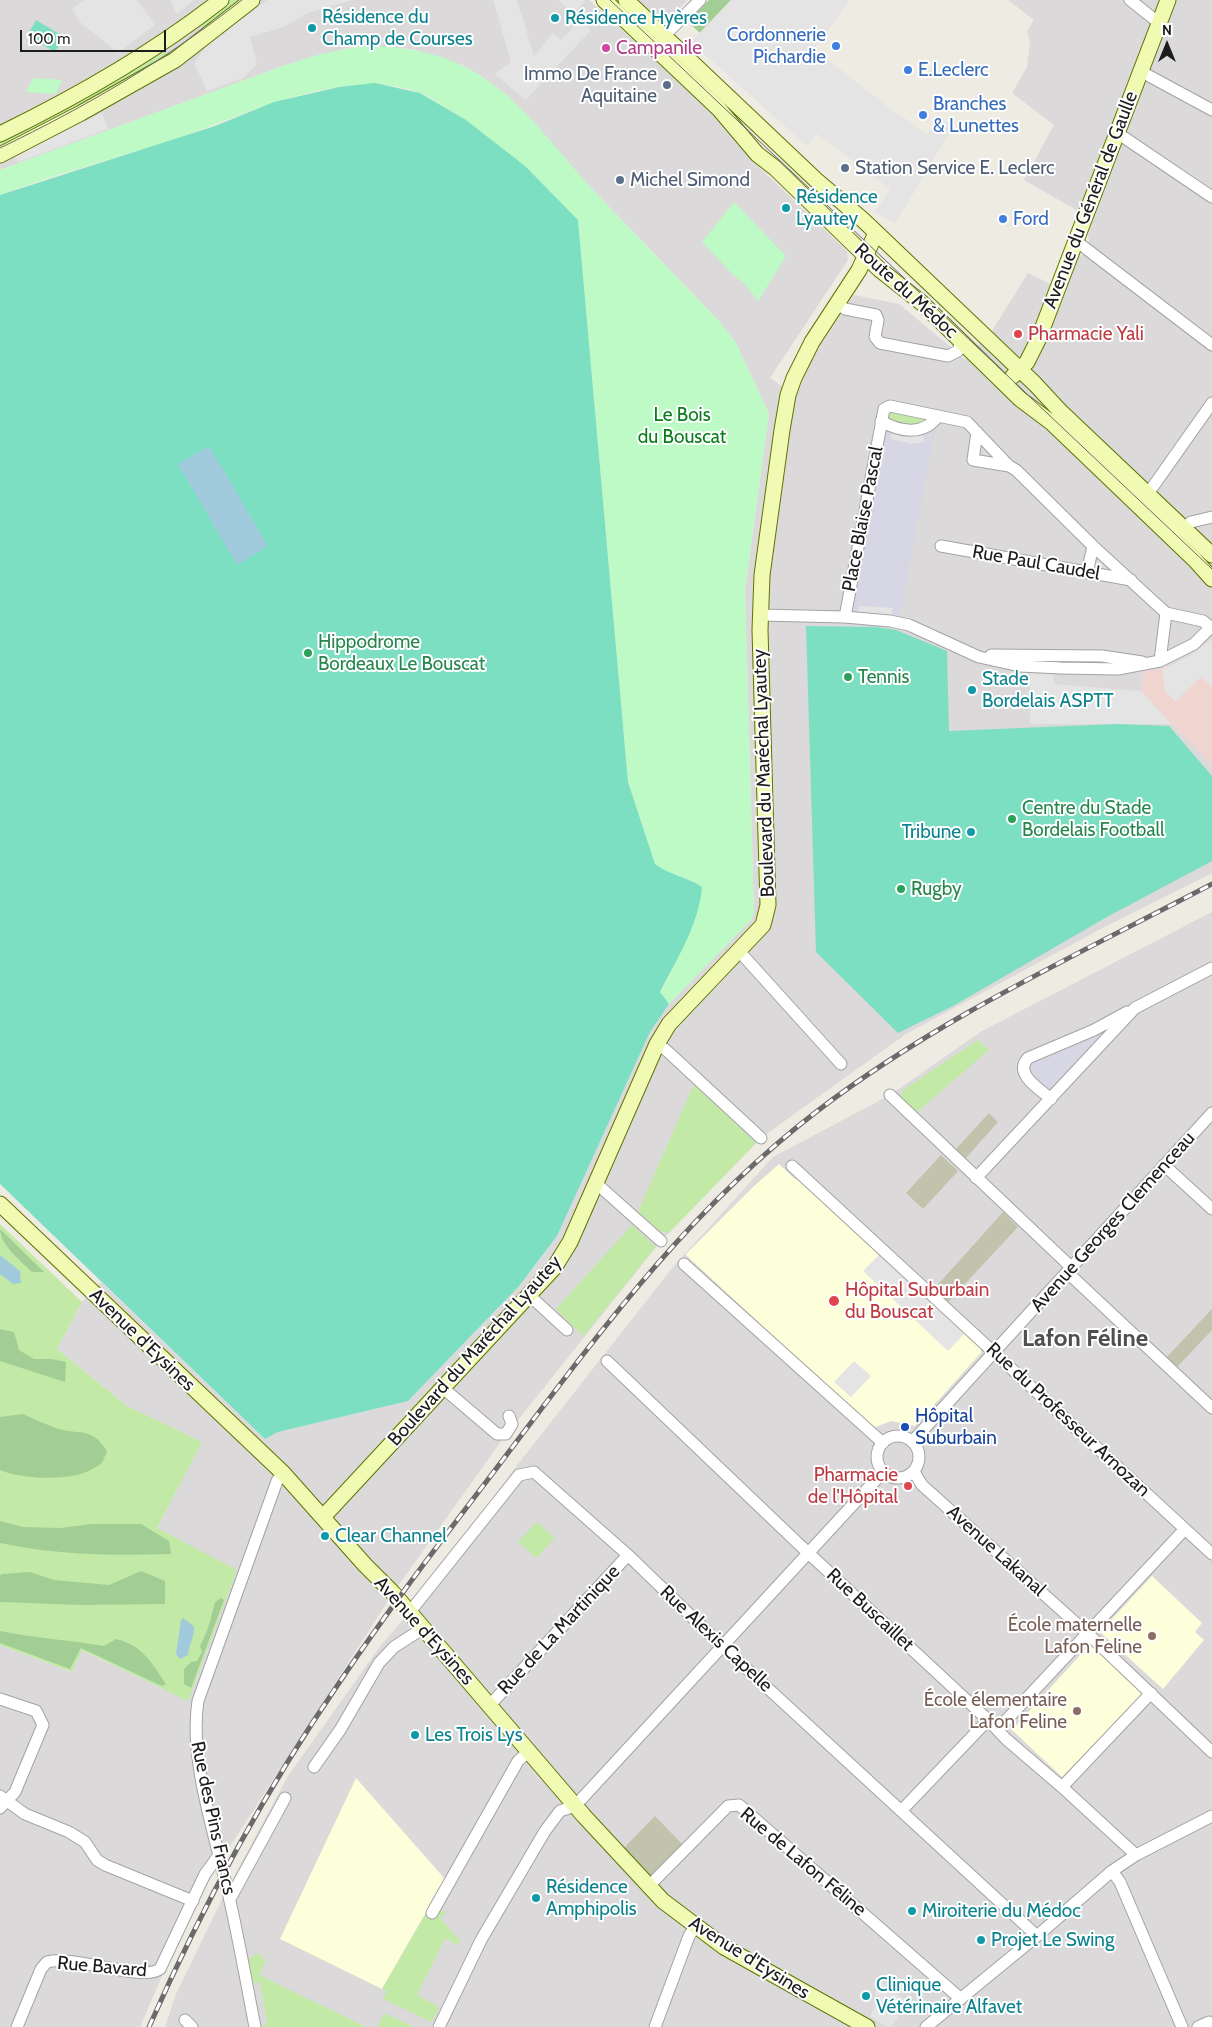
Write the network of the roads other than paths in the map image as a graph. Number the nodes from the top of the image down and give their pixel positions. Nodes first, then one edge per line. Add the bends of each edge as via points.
1 (221, 0) edge
2 (252, 0) edge
3 (604, 0) edge
4 (626, 0) edge
5 (700, 0) edge
6 (1130, 0) edge
7 (1168, 0) edge
8 (1159, 23) junction
9 (178, 32) junction
10 (664, 36) junction
11 (192, 48) junction
12 (1140, 71) junction
13 (1212, 110) edge
14 (1116, 132) junction
15 (0, 134) edge
16 (0, 154) edge
17 (1212, 197) edge
18 (876, 233) junction
19 (1076, 241) junction
20 (866, 256) junction
21 (838, 304) junction
22 (961, 341) junction
23 (1212, 345) edge
24 (1020, 369) junction
25 (1006, 384) junction
26 (1212, 403) edge
27 (938, 416) junction
28 (881, 421) junction
29 (977, 432) junction
30 (1009, 466) junction
31 (1147, 494) junction
32 (1212, 517) edge
33 (1183, 529) junction
34 (941, 546) dead end
35 (1093, 546) junction
36 (1212, 555) edge
37 (1087, 573) junction
38 (1212, 579) edge
39 (1131, 580) junction
40 (1166, 613) junction
41 (761, 615) junction
42 (845, 617) junction
43 (1211, 627) edge
44 (1160, 661) junction
45 (738, 952) junction
46 (1212, 968) edge
47 (1135, 1008) junction
48 (657, 1044) junction
49 (841, 1064) dead end
50 (890, 1094) dead end
51 (1051, 1099) junction
52 (1212, 1113) edge
53 (760, 1138) dead end
54 (1164, 1165) junction
55 (792, 1166) dead end
56 (976, 1178) junction
57 (597, 1184) junction
58 (0, 1204) edge
59 (1212, 1209) edge
60 (661, 1241) dead end
61 (684, 1264) dead end
62 (1069, 1269) junction
63 (530, 1296) junction
64 (567, 1330) dead end
65 (994, 1352) junction
66 (607, 1362) dead end
67 (443, 1388) junction
68 (1212, 1408) edge
69 (509, 1416) dead end
70 (912, 1442) junction
71 (883, 1443) junction
72 (883, 1472) junction
73 (914, 1472) junction
74 (283, 1474) junction
75 (323, 1517) junction
76 (1186, 1529) junction
77 (808, 1553) junction
78 (1212, 1554) edge
79 (628, 1555) junction
80 (409, 1613) junction
81 (422, 1629) junction
82 (1087, 1633) junction
83 (723, 1647) junction
84 (1151, 1693) junction
85 (0, 1699) edge
86 (490, 1705) junction
87 (988, 1720) junction
88 (998, 1729) junction
89 (529, 1751) junction
90 (1212, 1752) edge
91 (314, 1767) dead end
92 (1062, 1787) junction
93 (285, 1798) dead end
94 (2, 1801) edge
95 (575, 1806) junction
96 (902, 1810) junction
97 (1212, 1816) edge
98 (219, 1855) junction
99 (1136, 1856) junction
100 (1112, 1871) junction
101 (648, 1886) junction
102 (230, 1899) junction
103 (193, 1901) junction
104 (432, 1913) dead end
105 (695, 1927) junction
106 (1038, 1936) junction
107 (961, 1999) junction
108 (1212, 2023) edge
109 (17, 2027) edge
110 (255, 2027) edge
111 (439, 2027) edge
112 (655, 2027) edge
113 (867, 2027) edge
114 (926, 2027) edge
115 (1182, 2027) edge
116 (1198, 2027) edge

1 - 9 street
2 - 11 street
3 - 20 street, Route du Médoc via 719,109 757,154
4 - 10 street, Route du Médoc
5 - 10 street
6 - 8 street
7 - 8 street, Avenue du Général de Gaulle
8 - 12 street, Avenue du Général de Gaulle
9 - 11 street
9 - 15 street via 122,70
10 - 18 street, Route du Médoc
11 - 16 street via 104,101
12 - 13 street
12 - 14 street, Avenue du Général de Gaulle
14 - 17 street
14 - 19 street, Avenue du Général de Gaulle
18 - 20 street, Boulevard du Maréchal Lyautey
18 - 24 street, Route du Médoc
19 - 23 street
19 - 24 street, Avenue du Général de Gaulle via 1033,352
20 - 21 street, Boulevard du Maréchal Lyautey
20 - 22 street, Route du Médoc
21 - 22 street via 845,309 876,315 875,337 880,343 948,356 958,351
21 - 41 street, Boulevard du Maréchal Lyautey via 812,342 788,395 762,575
22 - 25 street, Route du Médoc
24 - 25 street, Avenue du Général de Gaulle
24 - 31 street, Route du Médoc
25 - 38 street, Route du Médoc via 1052,424
26 - 31 street
27 - 28 street, Place Blaise Pascal via 924,429 910,431
27 - 28 street, Place Blaise Pascal via 886,407
27 - 29 street via 967,422
28 - 42 street, Place Blaise Pascal
29 - 30 street
29 - 30 street via 972,460
30 - 35 street
31 - 33 street, Route du Médoc
32 - 33 street via 1191,522
33 - 36 street, Route du Médoc
34 - 37 street, Rue Paul Caudel
35 - 37 street
35 - 39 street
37 - 39 street, Rue Paul Caudel
39 - 40 street
40 - 43 street via 1203,621
40 - 44 street
41 - 42 street
41 - 45 street, Boulevard du Maréchal Lyautey via 768,906 763,925
42 - 44 street via 909,625 995,661
43 - 44 street via 1194,644
45 - 48 street, Boulevard du Maréchal Lyautey via 669,1024
45 - 49 street
46 - 47 street
47 - 51 street
47 - 51 street via 1023,1063 1024,1074
48 - 53 street
48 - 57 street, Boulevard du Maréchal Lyautey
50 - 56 street
51 - 56 street
52 - 54 street, Avenue Georges Clemenceau
54 - 59 street
54 - 62 street, Avenue Georges Clemenceau
55 - 65 street, Rue du Professeur Arnozan
56 - 62 street
57 - 60 street
57 - 63 street, Boulevard du Maréchal Lyautey via 563,1256
58 - 74 street, Avenue d'Eysines
61 - 71 street
62 - 65 street, Avenue Georges Clemenceau
62 - 68 street
63 - 64 street
63 - 67 street, Boulevard du Maréchal Lyautey
65 - 70 street, Avenue Georges Clemenceau
65 - 76 street, Rue du Professeur Arnozan
66 - 77 street, Rue Buscaillet
67 - 69 street via 497,1434 506,1434 512,1424
67 - 75 street, Boulevard du Maréchal Lyautey
70 - 71 street via 897,1436
70 - 73 street via 919,1454
71 - 72 street via 877,1458
72 - 73 street via 898,1478
72 - 77 street
73 - 82 street, Avenue Lakanal via 922,1485
74 - 75 street, Avenue d'Eysines
74 - 98 street, Rue des Pins Francs via 277,1481 198,1701 196,1745
75 - 80 street, Avenue d'Eysines
76 - 78 street, Rue du Professeur Arnozan
76 - 82 street
77 - 83 street
77 - 87 street, Rue Buscaillet
79 - 80 street, Rue Alexis Capelle via 534,1472 526,1472 519,1475
79 - 83 street, Rue Alexis Capelle
79 - 86 street, Rue de La Martinique
80 - 81 street, Avenue d'Eysines
81 - 86 street, Avenue d'Eysines
81 - 91 street via 394,1647 379,1664
82 - 84 street, Avenue Lakanal
82 - 88 street
83 - 95 street
83 - 96 street, Rue Alexis Capelle
84 - 90 street, Avenue Lakanal
84 - 92 street
85 - 94 street via 36,1711 42,1725 15,1792
86 - 89 street, Avenue d'Eysines
87 - 88 street, Rue Buscaillet
87 - 96 street
88 - 92 street, Rue Buscaillet
89 - 95 street, Avenue d'Eysines
89 - 104 street via 518,1761
92 - 99 street, Rue Buscaillet
93 - 102 street
94 - 103 street via 69,1832 85,1842 96,1860 105,1865
95 - 101 street, Avenue d'Eysines
95 - 111 street via 560,1811 545,1831 482,1940
96 - 106 street, Rue Alexis Capelle
97 - 99 street
98 - 102 street, Rue des Pins Francs
98 - 103 street, Rue Bavard via 205,1874
99 - 100 street
100 - 106 street
100 - 115 street via 1120,1882
101 - 105 street, Avenue d'Eysines
101 - 107 street, Rue de Lafon Féline via 728,1806 739,1805
102 - 110 street, Rue des Pins Francs
103 - 109 street, Rue Bavard via 156,1972 143,1973 59,1960 47,1962 41,1969
105 - 112 street
105 - 113 street, Avenue d'Eysines via 739,1956
106 - 107 street
107 - 114 street
108 - 116 street

